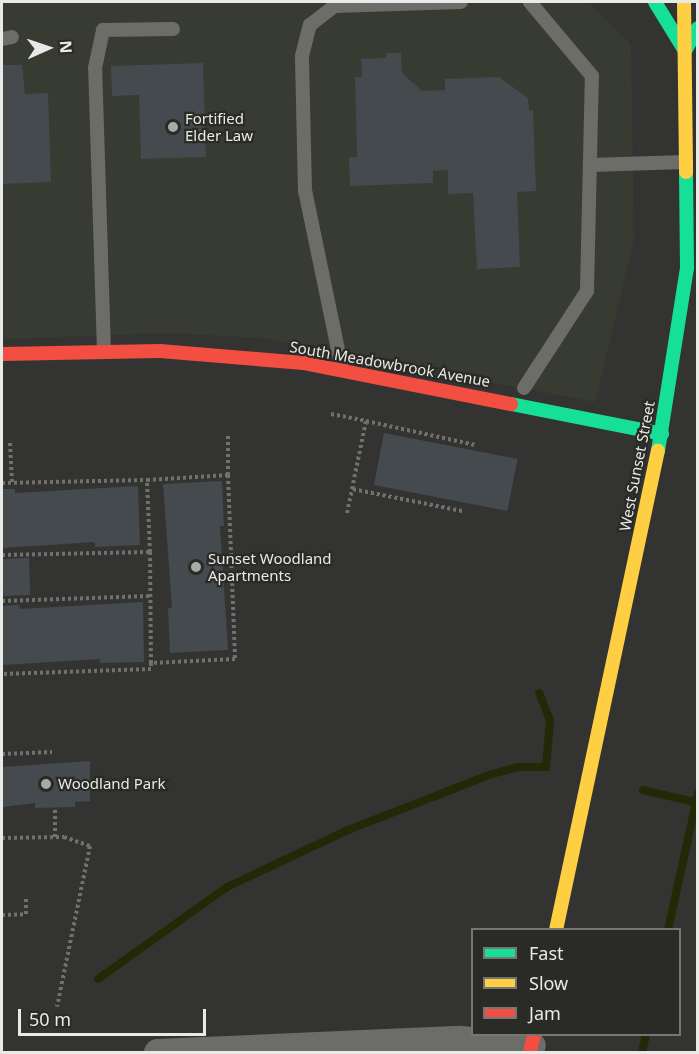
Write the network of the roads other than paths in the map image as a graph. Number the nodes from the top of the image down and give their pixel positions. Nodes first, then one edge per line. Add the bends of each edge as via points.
1 (461, 2) edge
2 (530, 2) edge
3 (655, 2) edge
4 (684, 2) edge
5 (698, 28) edge
6 (173, 29) dead end
7 (685, 51) junction
8 (686, 162) junction
9 (590, 165) junction
10 (104, 351) junction
11 (2, 354) edge
12 (342, 369) junction
13 (524, 388) dead end
14 (662, 434) junction
15 (556, 928) edge
16 (532, 1044) edge
17 (156, 1053) edge

1 - 12 lane via 334,6 310,25 302,56 305,191
2 - 9 lane via 592,76
3 - 7 main road
4 - 7 main road, West Sunset Street
5 - 7 main road
6 - 10 lane via 103,30 95,68
7 - 8 main road, West Sunset Street
8 - 9 lane
8 - 14 main road, West Sunset Street via 687,267
9 - 13 lane via 587,291
10 - 11 main road, South Meadowbrook Avenue
10 - 12 main road, South Meadowbrook Avenue via 205,353
12 - 14 main road, South Meadowbrook Avenue
14 - 15 main road, West Sunset Street
16 - 17 street via 460,1039

